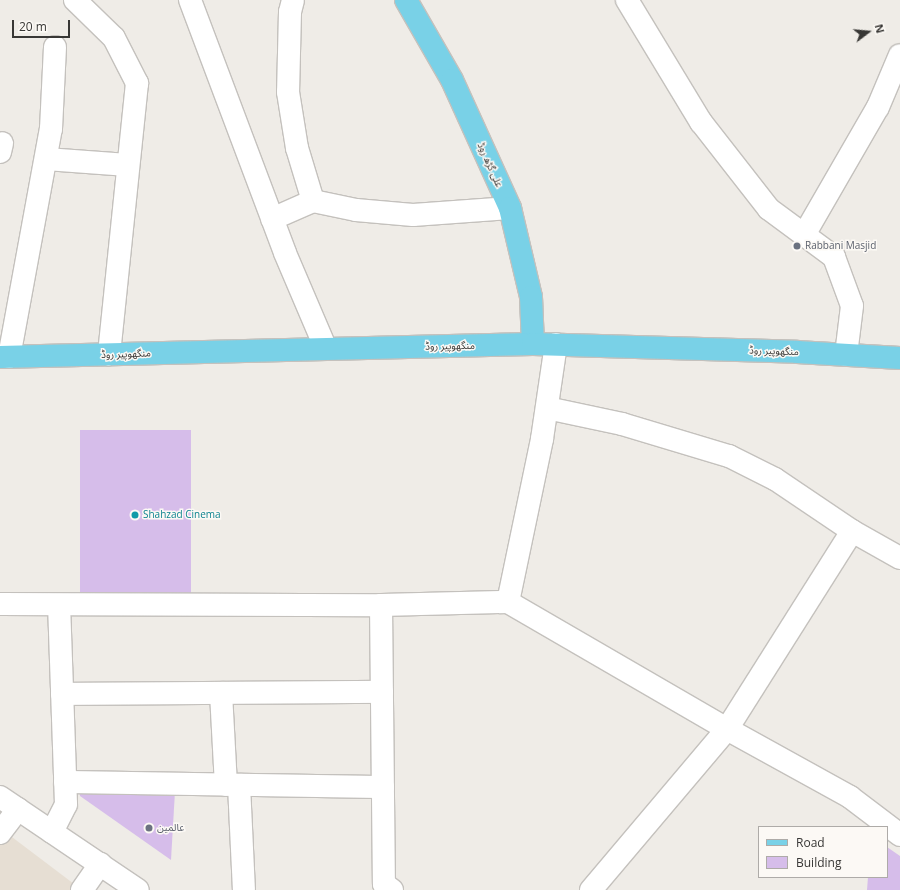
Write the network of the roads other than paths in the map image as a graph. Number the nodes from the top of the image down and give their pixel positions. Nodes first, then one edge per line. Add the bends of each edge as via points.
1 (75, 0) edge
2 (190, 0) edge
3 (276, 0) edge
4 (293, 0) edge
5 (406, 0) edge
6 (627, 0) edge
7 (290, 29) junction
8 (55, 47) dead end
9 (900, 55) edge
10 (46, 159) junction
11 (128, 165) junction
12 (313, 201) junction
13 (510, 208) junction
14 (272, 219) junction
15 (804, 235) junction
16 (533, 344) junction
17 (556, 344) junction
18 (326, 349) junction
19 (846, 354) junction
20 (110, 355) junction
21 (4, 357) edge
22 (900, 358) edge
23 (547, 408) junction
24 (852, 531) junction
25 (900, 558) edge
26 (508, 602) junction
27 (0, 604) edge
28 (381, 605) junction
29 (59, 606) junction
30 (382, 692) junction
31 (221, 693) junction
32 (62, 694) junction
33 (727, 729) junction
34 (65, 782) junction
35 (233, 785) junction
36 (383, 787) junction
37 (9, 803) edge
38 (52, 832) junction
39 (0, 833) edge
40 (900, 835) edge
41 (100, 864) junction
42 (82, 890) edge
43 (138, 890) edge
44 (244, 890) edge
45 (392, 890) edge
46 (591, 890) edge

1 - 11 street via 114,38 137,83
2 - 14 street
3 - 7 street
4 - 7 street
5 - 13 main road, علی گڑھ روڈ via 452,80
6 - 15 street via 701,122 769,209
7 - 12 street via 288,92 297,148
8 - 10 street via 51,129
9 - 15 street via 878,107
10 - 11 street
10 - 21 street
11 - 20 street
12 - 13 street via 356,210 413,215
12 - 14 street
13 - 16 main road, علی گڑھ روڈ via 531,297
14 - 18 street
15 - 19 street via 834,257 852,306
16 - 17 main road, منگھوپیر روڈ
16 - 18 main road, منگھوپیر روڈ
17 - 19 main road, منگھوپیر روڈ
17 - 23 street
18 - 20 main road, منگھوپیر روڈ
19 - 22 main road, منگھوپیر روڈ
20 - 21 main road, منگھوپیر روڈ
23 - 24 street via 622,424 729,456 775,479
23 - 26 street
24 - 25 street
24 - 33 street
26 - 28 street
26 - 33 street
27 - 29 street
28 - 29 street
28 - 30 street
29 - 32 street
30 - 31 street
30 - 36 street
31 - 32 street
31 - 35 street
32 - 34 street
33 - 40 street via 850,797
33 - 46 street
34 - 35 street
34 - 38 street via 66,804
35 - 36 street
35 - 44 street
36 - 45 street via 384,884
37 - 38 street
37 - 39 street
38 - 41 street
41 - 42 street
41 - 43 street

